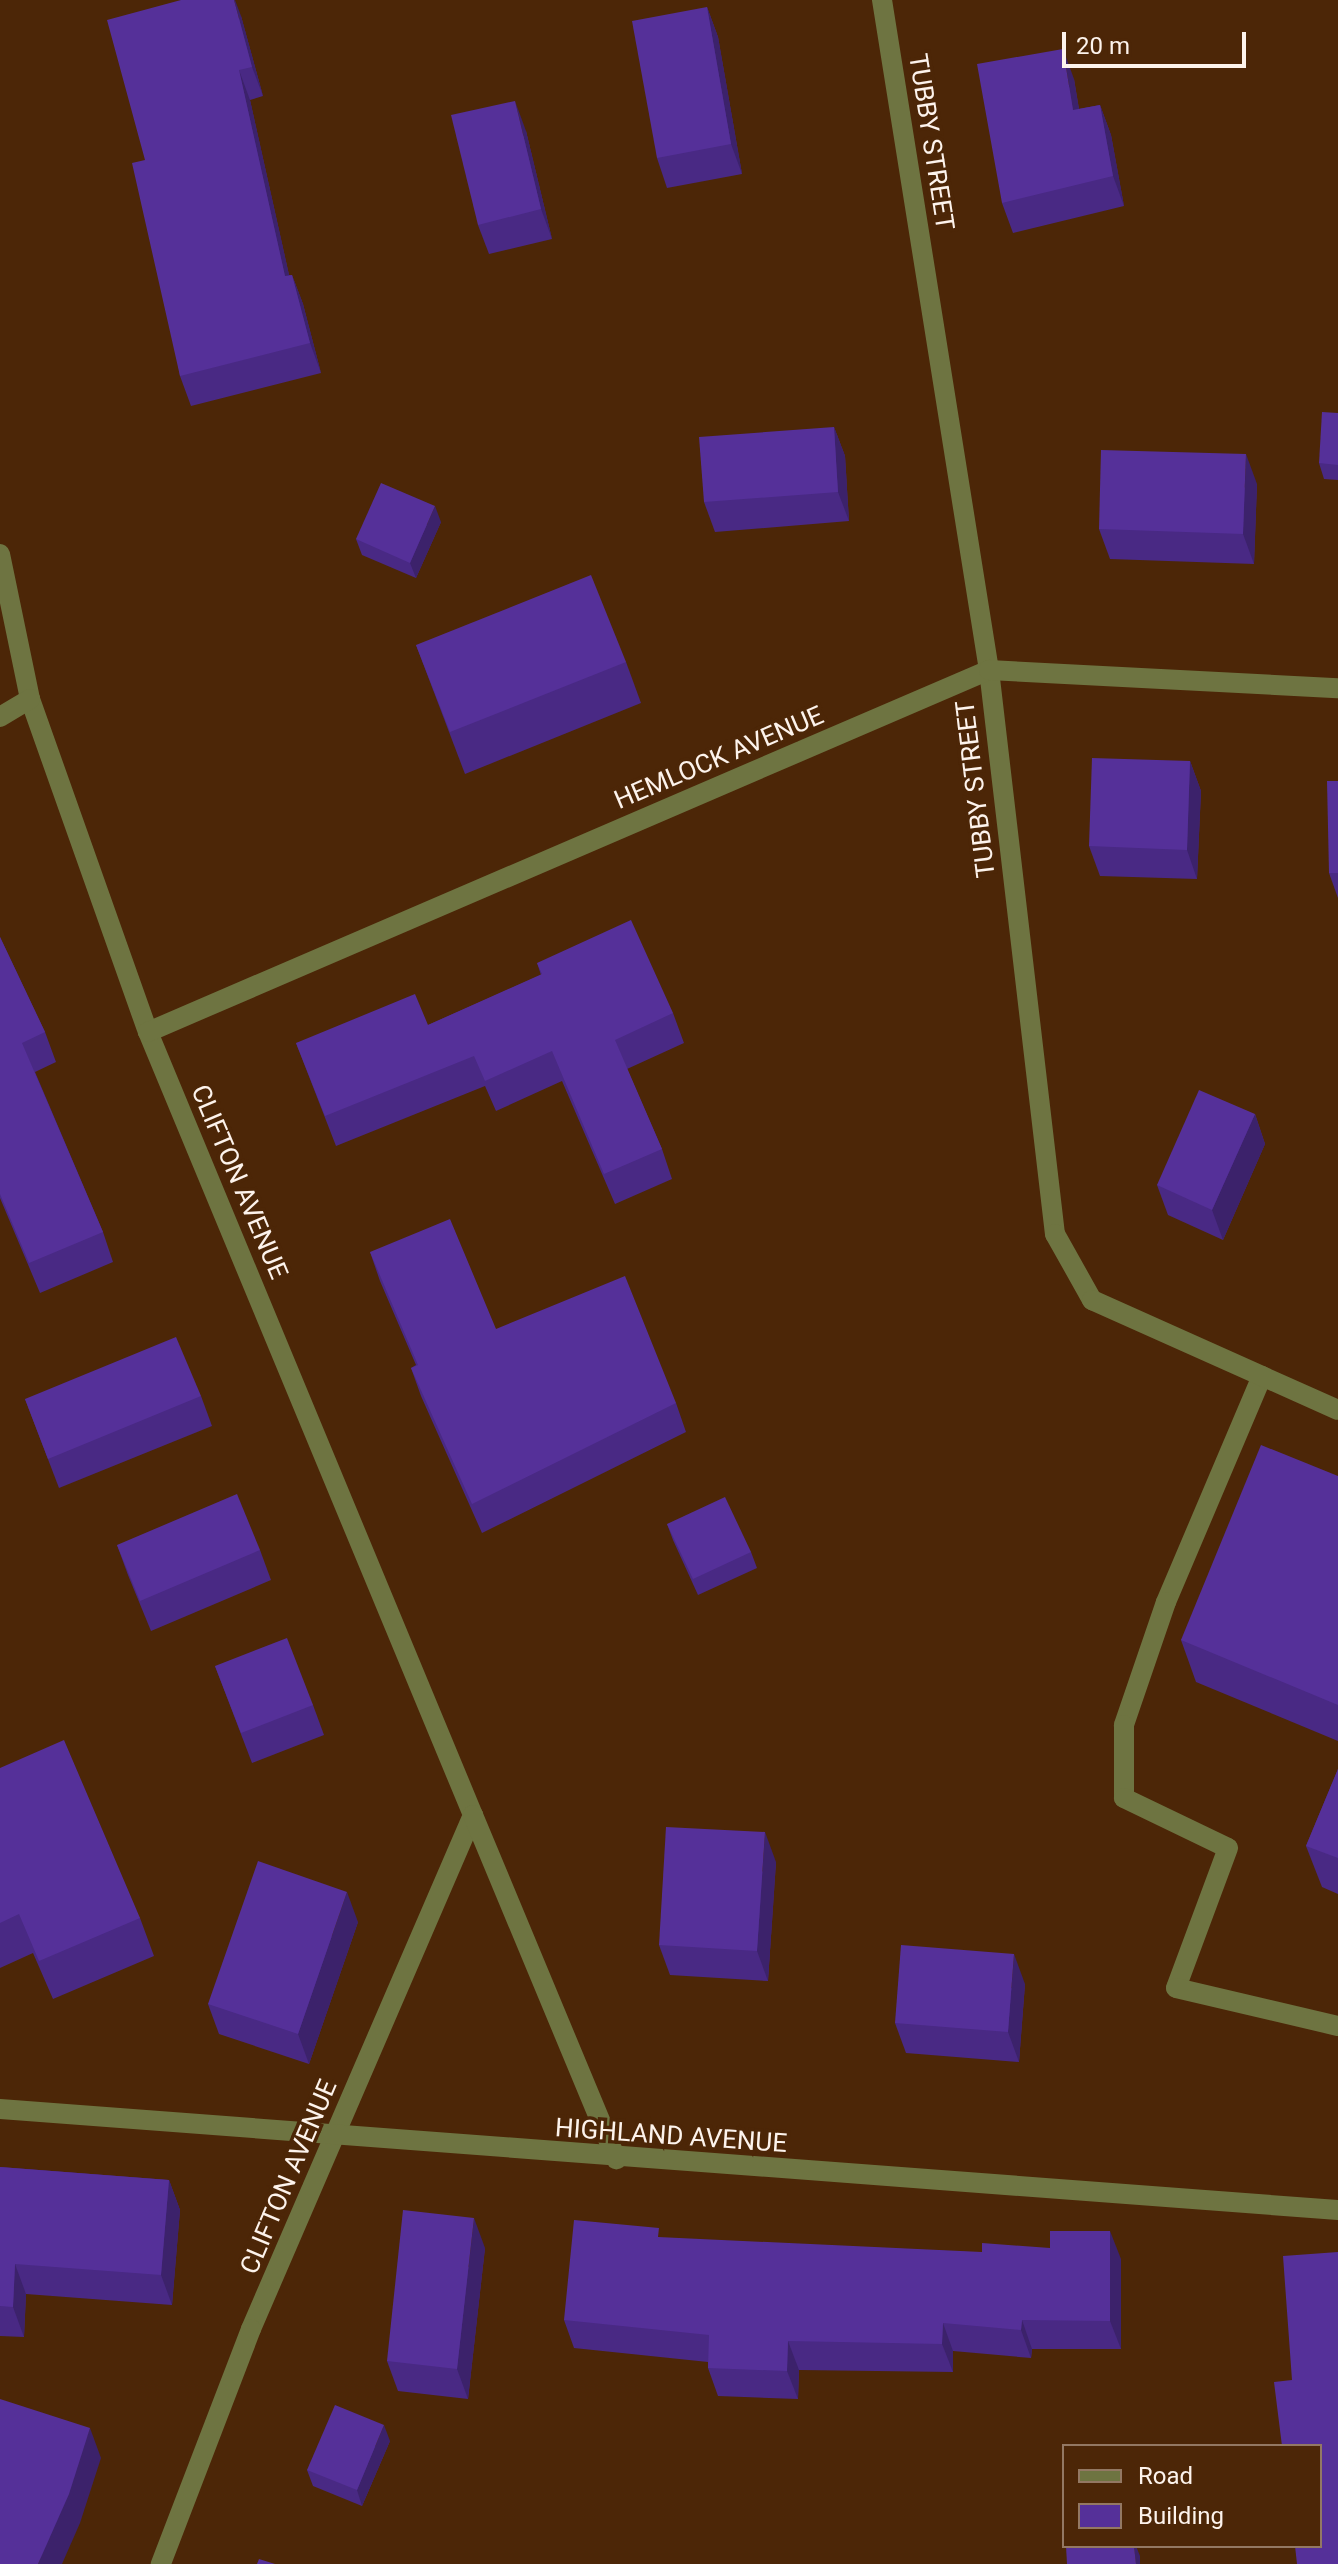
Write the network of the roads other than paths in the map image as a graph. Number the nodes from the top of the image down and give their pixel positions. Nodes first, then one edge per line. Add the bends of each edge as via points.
1 (882, 0) edge
2 (0, 554) edge
3 (989, 670) junction
4 (1338, 688) edge
5 (30, 699) junction
6 (0, 717) edge
7 (148, 1032) junction
8 (1262, 1376) junction
9 (1338, 1410) edge
10 (473, 1815) junction
11 (1338, 2026) edge
12 (0, 2109) edge
13 (335, 2136) junction
14 (616, 2159) junction
15 (1338, 2210) edge
16 (161, 2564) edge

1 - 3 street, TUBBY STREET
2 - 5 street, CLIFTON AVENUE
3 - 4 street, HEMLOCK AVENUE
3 - 7 street, HEMLOCK AVENUE
3 - 8 street, TUBBY STREET via 1055,1234 1092,1300
5 - 6 street
5 - 7 street, CLIFTON AVENUE
7 - 10 street, CLIFTON AVENUE
8 - 9 street, TUBBY STREET
8 - 11 street via 1166,1602 1124,1725 1124,1798 1228,1848 1176,1988
10 - 13 street, CLIFTON AVENUE
10 - 14 street, CLIFTON AVENUE
12 - 13 street, HIGHLAND AVENUE
13 - 14 street, HIGHLAND AVENUE
13 - 16 street, CLIFTON AVENUE
14 - 15 street, HIGHLAND AVENUE

